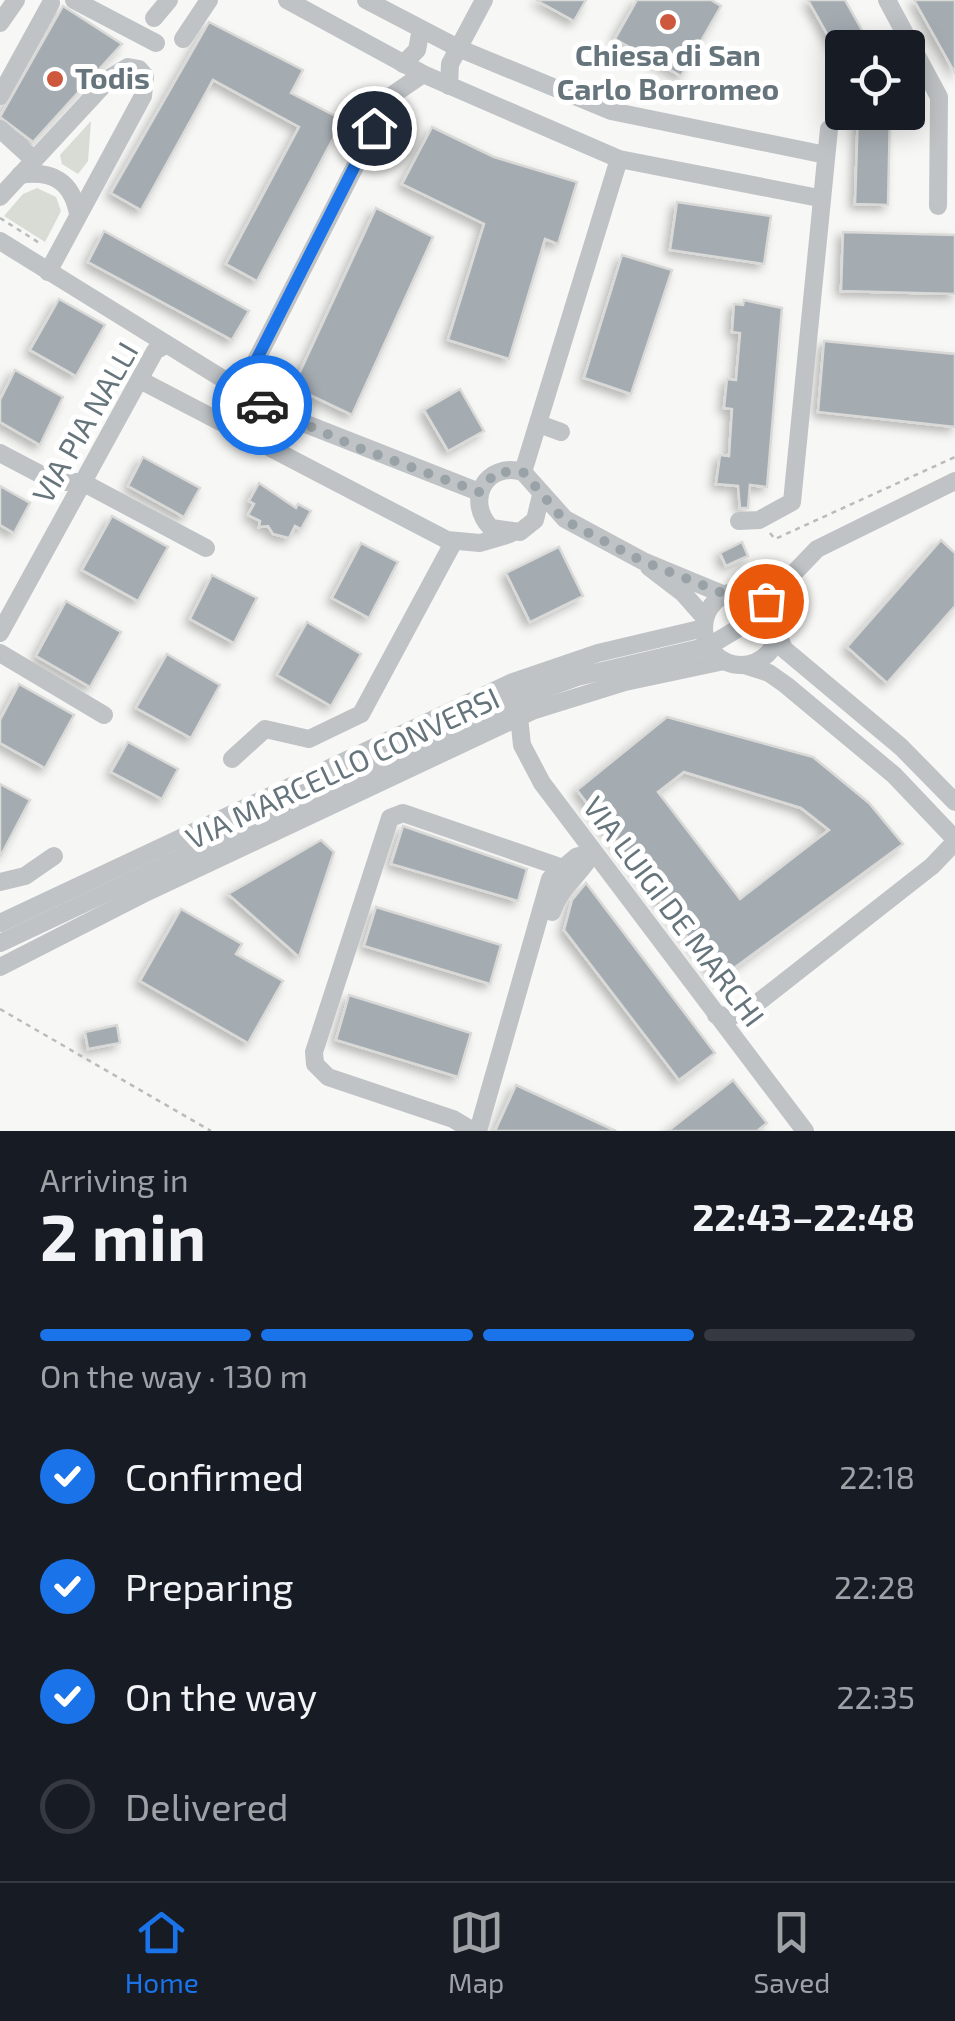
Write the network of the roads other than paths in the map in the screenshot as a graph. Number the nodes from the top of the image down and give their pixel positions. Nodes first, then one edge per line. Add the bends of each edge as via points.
1 (16, 0) edge
2 (74, 0) edge
3 (169, 0) edge
4 (209, 0) edge
5 (287, 0) edge
6 (366, 0) edge
7 (484, 0) edge
8 (888, 0) edge
9 (51, 3) dead end
10 (154, 18) dead end
11 (0, 23) edge
12 (421, 29) junction
13 (182, 38) dead end
14 (156, 43) dead end
15 (458, 48) junction
16 (403, 64) junction
17 (424, 74) junction
18 (450, 86) junction
19 (0, 96) edge
20 (0, 128) edge
21 (830, 130) edge
22 (826, 155) junction
23 (619, 159) junction
24 (34, 160) junction
25 (20, 176) junction
26 (0, 196) edge
27 (820, 198) junction
28 (938, 206) dead end
29 (78, 214) junction
30 (0, 241) edge
31 (48, 272) junction
32 (164, 346) junction
33 (140, 380) junction
34 (240, 392) junction
35 (539, 424) junction
36 (562, 432) dead end
37 (0, 453) edge
38 (523, 472) junction
39 (955, 481) edge
40 (82, 482) junction
41 (479, 492) junction
42 (541, 495) junction
43 (536, 520) junction
44 (564, 520) junction
45 (739, 521) dead end
46 (510, 534) junction
47 (454, 543) junction
48 (206, 548) dead end
49 (645, 562) junction
50 (725, 594) junction
51 (766, 601) junction
52 (706, 631) junction
53 (0, 634) edge
54 (778, 634) junction
55 (0, 654) edge
56 (724, 661) junction
57 (744, 665) junction
58 (104, 715) dead end
59 (519, 716) junction
60 (232, 759) dead end
61 (955, 802) edge
62 (955, 840) edge
63 (593, 852) junction
64 (54, 856) dead end
65 (560, 867) junction
66 (0, 882) edge
67 (0, 924) edge
68 (0, 943) edge
69 (0, 967) edge
70 (716, 1015) junction
71 (478, 1131) edge
72 (805, 1131) edge

1 - 11 street
2 - 14 street
3 - 10 street
4 - 13 street
5 - 16 street
6 - 12 street
7 - 15 street
8 - 28 street via 939,98
9 - 19 street
12 - 15 street
12 - 16 street via 417,50
15 - 18 street
15 - 22 street via 625,116
16 - 17 street
17 - 18 street
17 - 34 street via 391,96
18 - 23 street
20 - 24 street
21 - 22 street
22 - 27 street
23 - 27 street
23 - 35 street
24 - 25 street
24 - 29 street via 116,72 132,66 142,72 143,96
25 - 26 street
25 - 29 street via 60,179
27 - 45 street via 792,502 759,520
29 - 31 street
30 - 31 street
31 - 32 street
32 - 33 street, VIA PIA NALLI
32 - 34 street
33 - 40 street, VIA PIA NALLI
33 - 47 street
34 - 41 street via 322,434
35 - 36 street
35 - 38 street
37 - 40 street via 55,482
38 - 41 street via 496,472
38 - 42 street
39 - 51 street via 824,544
40 - 48 street
40 - 53 street, VIA PIA NALLI
41 - 46 street via 484,521
42 - 43 street
42 - 44 street
43 - 44 street
43 - 46 street
44 - 49 street
46 - 47 street
47 - 60 street via 361,714 309,739 265,729
49 - 50 street
49 - 52 street
50 - 51 street via 747,592
50 - 52 street
51 - 52 street via 744,624
51 - 54 street
52 - 56 street
52 - 67 street, VIA MARCELLO CONVERSI via 598,653 512,682
52 - 68 street, VIA MARCELLO CONVERSI via 517,699
54 - 57 street via 766,656
54 - 61 street via 784,649 900,746
55 - 58 street
56 - 57 street
56 - 59 street, VIA MARCELLO CONVERSI
57 - 62 street via 769,673 800,696 894,775
59 - 63 street, VIA LUIGI DE MARCHI via 522,745 542,783
59 - 69 street, VIA MARCELLO CONVERSI
62 - 70 street via 932,866 751,1008
63 - 65 street
63 - 70 street, VIA LUIGI DE MARCHI
63 - 71 street via 555,903
64 - 66 street via 24,876
65 - 71 street via 550,878
65 - 71 street via 403,812 390,818 314,1052 328,1077
70 - 72 street, VIA LUIGI DE MARCHI

